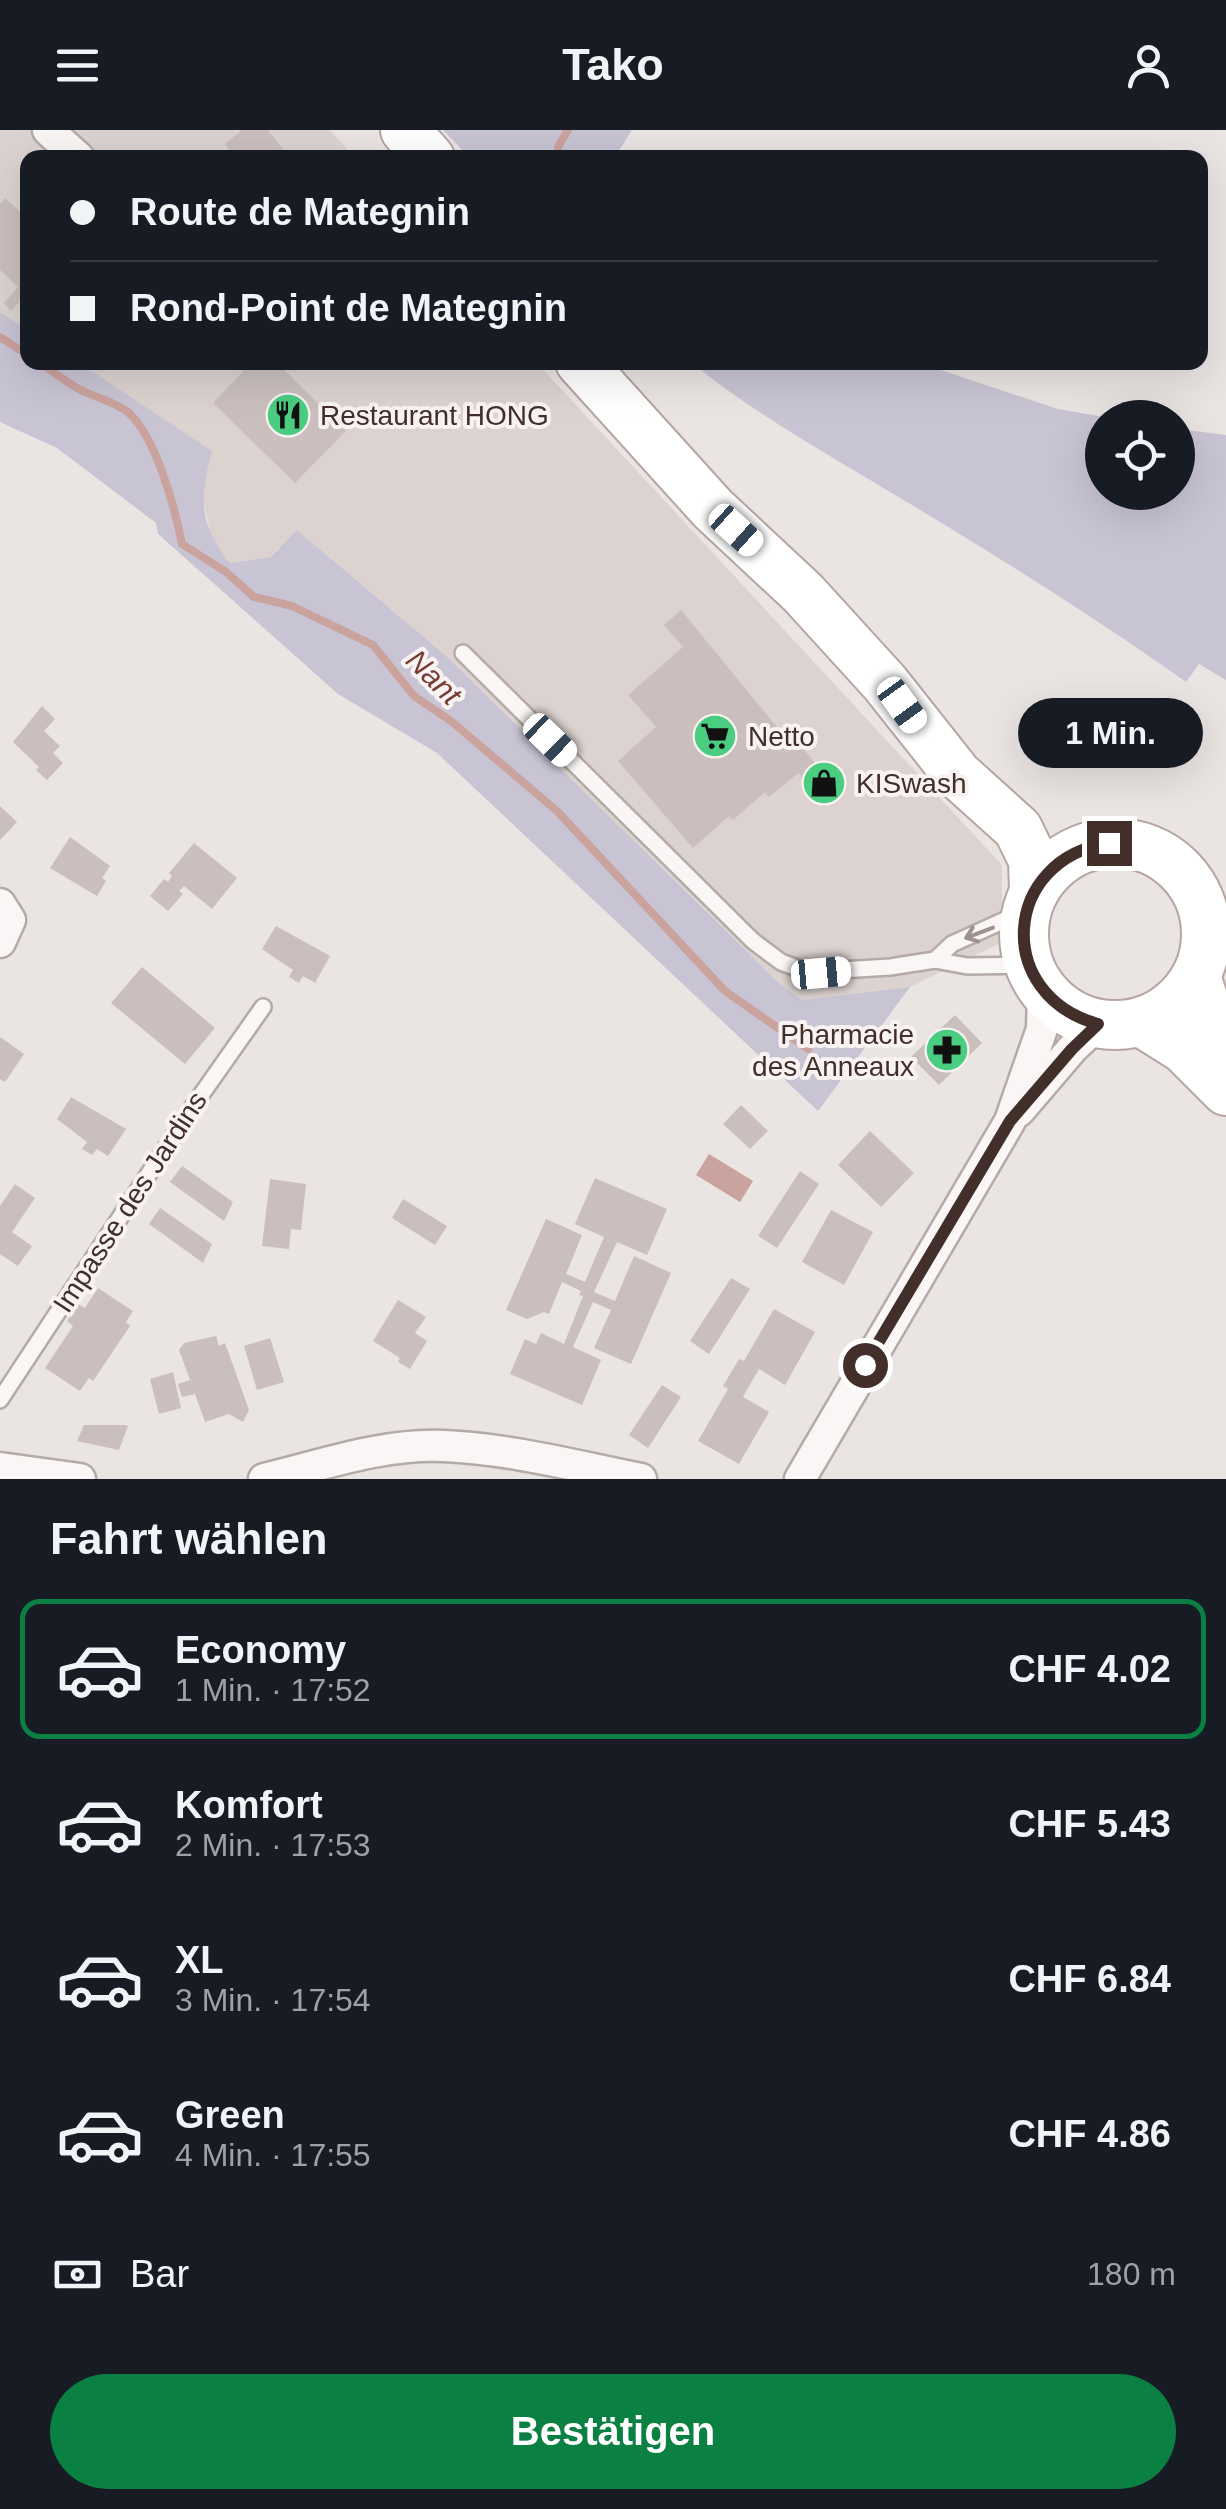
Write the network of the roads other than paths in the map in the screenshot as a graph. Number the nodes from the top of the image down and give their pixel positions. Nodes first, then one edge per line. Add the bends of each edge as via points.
1 (48, 130) edge
2 (373, 130) edge
3 (406, 130) edge
4 (70, 150) edge
5 (389, 150) edge
6 (423, 150) edge
7 (587, 370) edge
8 (620, 370) edge
9 (804, 592) junction
10 (464, 653) dead end
11 (885, 683) junction
12 (1091, 846) junction
13 (1030, 901) junction
14 (0, 904) edge
15 (0, 942) edge
16 (935, 960) junction
17 (1196, 976) junction
18 (1036, 978) junction
19 (263, 1007) dead end
20 (1119, 1023) junction
21 (1226, 1038) edge
22 (1226, 1091) edge
23 (1010, 1121) junction
24 (0, 1400) edge
25 (0, 1468) edge
26 (80, 1479) edge
27 (264, 1479) edge
28 (641, 1479) edge
29 (800, 1479) edge

1 - 4 street
2 - 5 main road
3 - 6 main road
7 - 9 main road via 713,509
8 - 9 main road via 730,494
9 - 11 main road
10 - 16 lane via 781,962 821,973
11 - 12 main road
11 - 13 main road via 957,774 1018,829 1033,860
12 - 13 main road via 1058,863
12 - 17 main road via 1146,849 1186,877 1204,918 1205,948
13 -> 16 lane
13 - 18 main road via 1024,947
14 - 15 street via 10,920
16 - 18 lane
17 - 20 main road via 1167,1009
17 - 21 main road via 1208,1013
18 - 20 main road via 1073,1016
18 - 23 street via 1042,1029
19 - 24 lane, Impasse des Jardins
20 - 22 main road via 1184,1048
20 - 23 street via 1072,1049
23 - 29 street
25 - 26 street
27 - 28 street via 382,1450 442,1445

